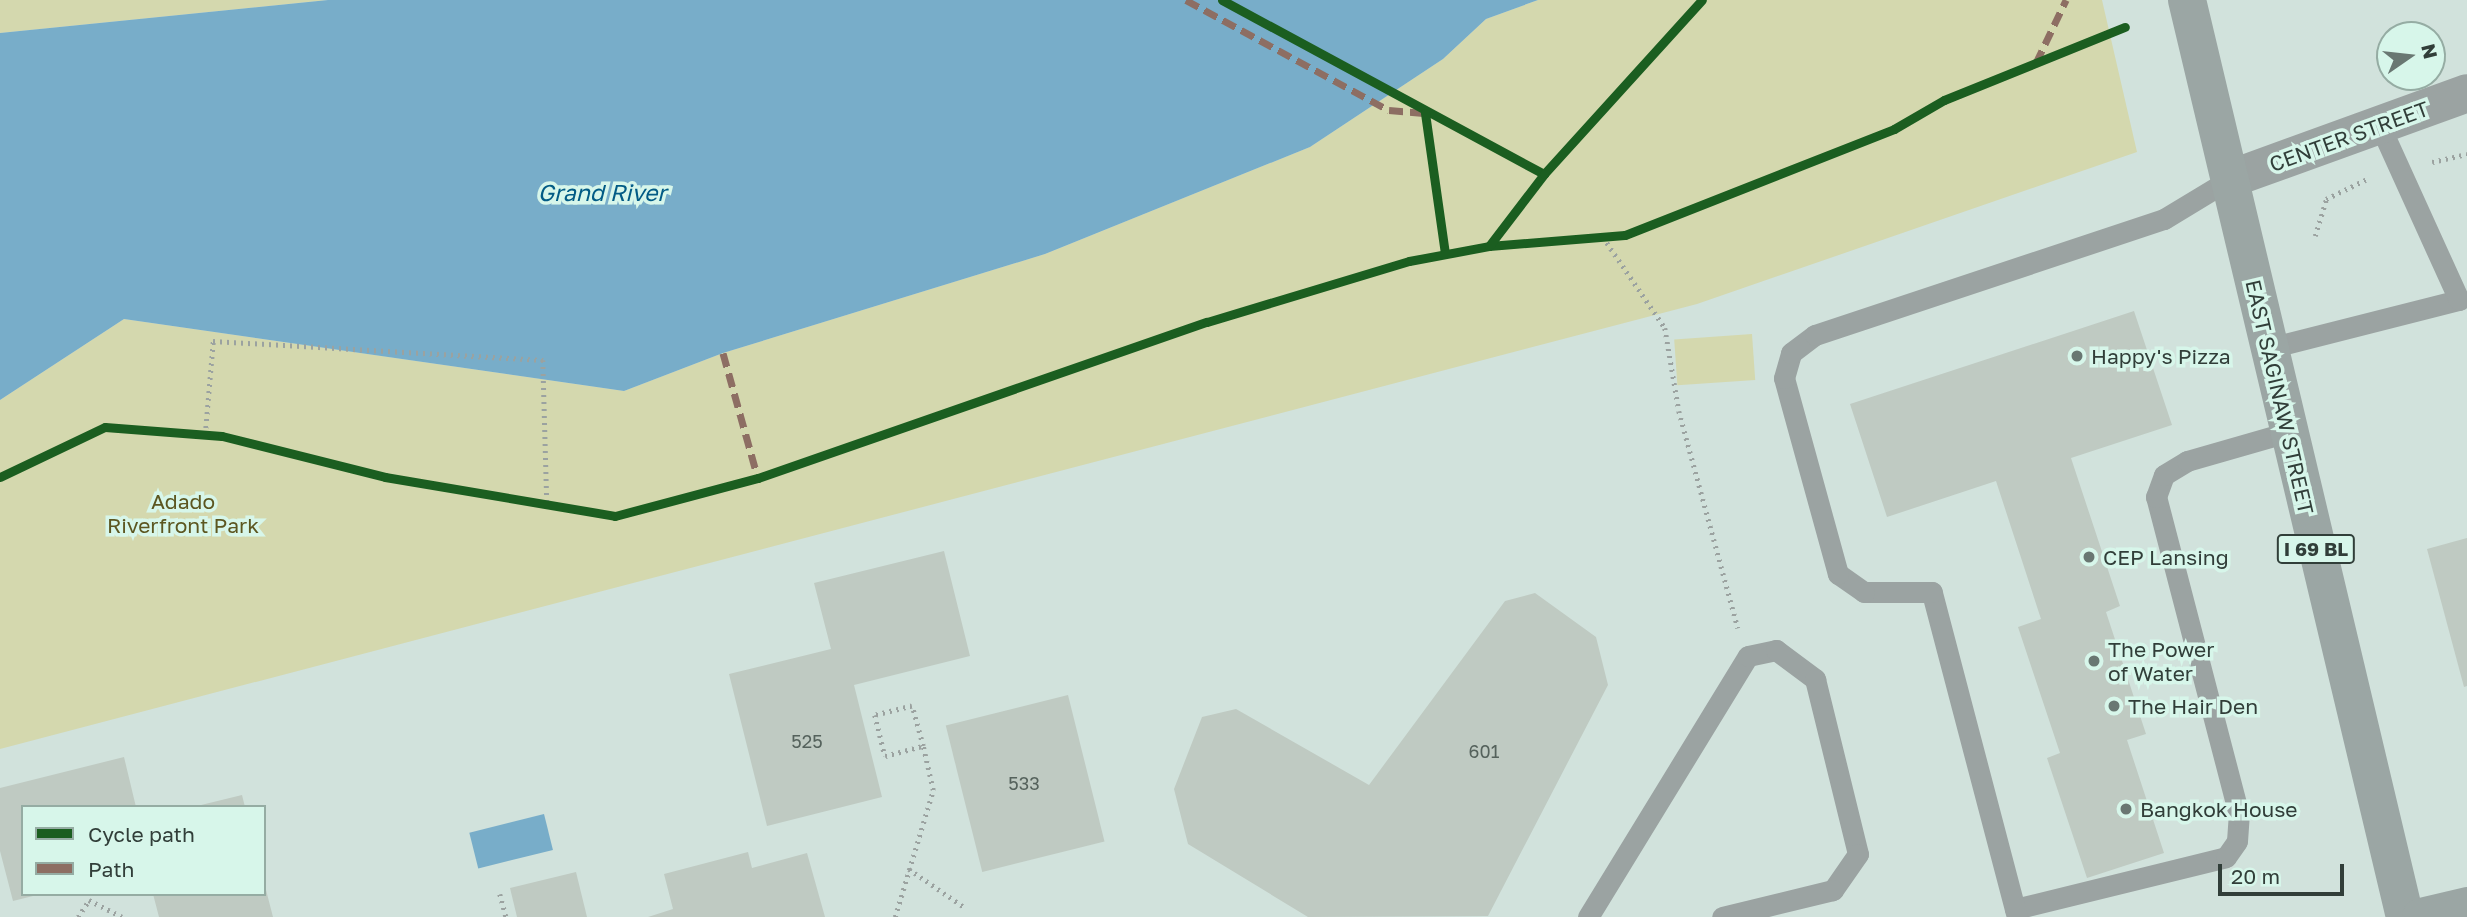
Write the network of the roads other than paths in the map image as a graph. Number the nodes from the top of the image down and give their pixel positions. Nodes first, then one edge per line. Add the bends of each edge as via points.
1 (2187, 0) edge
2 (2467, 93) edge
3 (2379, 124) junction
4 (2230, 179) junction
5 (2463, 305) edge
6 (2269, 348) junction
7 (2288, 432) junction
8 (2467, 906) edge
9 (2016, 913) edge
10 (1588, 917) edge
11 (1722, 917) edge
12 (2405, 917) edge
13 (2421, 917) edge

1 - 4 main road, EAST SAGINAW STREET / I 69 BL
2 - 3 street, CENTER STREET
3 - 4 street, CENTER STREET
3 - 5 lane
4 - 6 main road, EAST SAGINAW STREET / I 69 BL
4 - 9 lane via 2164,219 1815,335 1791,353 1784,378 1838,574 1864,592 1932,592
5 - 6 lane
6 - 7 main road, EAST SAGINAW STREET / I 69 BL
7 - 9 lane via 2187,461 2164,475 2156,497 2239,815 2237,841 2226,857
7 - 12 main road, EAST SAGINAW STREET / I 69 BL
8 - 13 main road
10 - 11 lane via 1748,656 1776,650 1815,679 1857,854 1833,890

